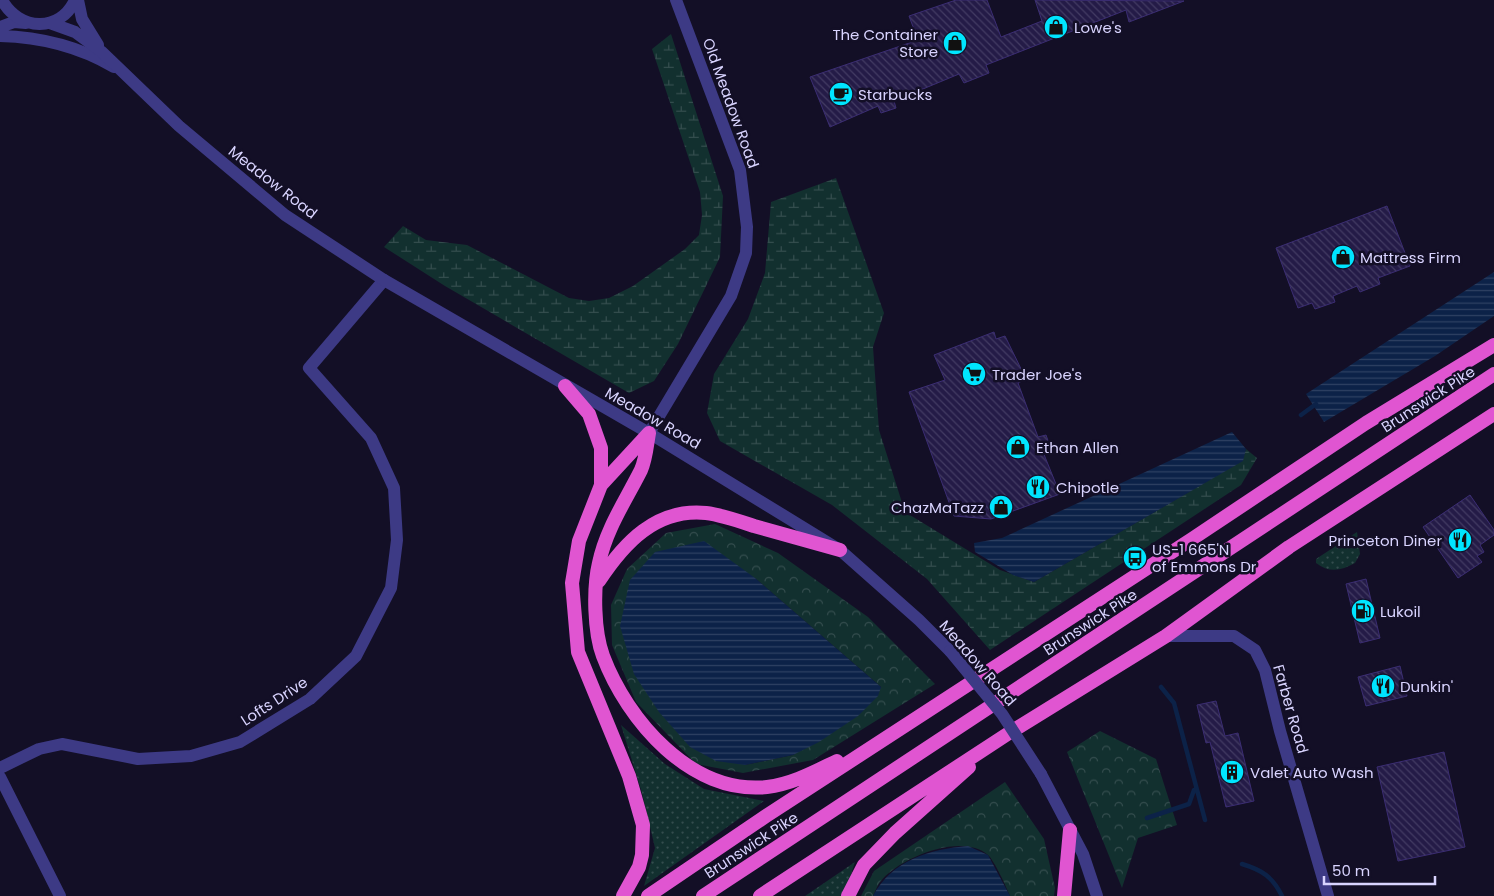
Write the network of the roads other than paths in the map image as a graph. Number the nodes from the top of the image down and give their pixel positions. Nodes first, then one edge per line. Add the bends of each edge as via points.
1 (2, 0) edge
2 (76, 0) edge
3 (676, 0) edge
4 (26, 22) junction
5 (50, 23) junction
6 (0, 27) edge
7 (0, 36) edge
8 (102, 52) junction
9 (126, 73) junction
10 (384, 280) junction
11 (1494, 345) edge
12 (1494, 374) edge
13 (565, 386) junction
14 (1494, 414) edge
15 (649, 433) junction
16 (601, 485) junction
17 (840, 550) junction
18 (597, 584) junction
19 (1166, 636) junction
20 (1009, 733) junction
21 (886, 738) junction
22 (0, 768) edge
23 (0, 778) edge
24 (1070, 830) junction
25 (60, 896) edge
26 (623, 896) edge
27 (648, 896) edge
28 (703, 896) edge
29 (760, 896) edge
30 (848, 896) edge
31 (1064, 896) edge
32 (1097, 896) edge
33 (1328, 896) edge

1 - 4 street via 15,17
2 - 5 street, Meadow Road via 62,17
2 - 8 street, Meadow Road via 82,19
3 - 15 street, Old Meadow Road via 740,170 747,227 746,253 731,296
4 - 5 street, Meadow Road via 37,25
4 - 6 street, Meadow Road
5 - 8 street, Meadow Road via 75,32
7 - 9 street via 33,37 74,47
8 - 9 street, Meadow Road
9 - 10 street, Meadow Road via 179,126 285,215
10 - 13 street, Meadow Road
10 - 22 street, Lofts Drive via 309,368 371,438 394,488 397,540 391,588 356,656 310,699 240,742 191,756 138,759 62,744 39,749
11 - 21 highway via 1366,423
12 - 28 highway, Brunswick Pike
13 - 15 street, Meadow Road
13 - 16 highway via 589,414 601,448
14 - 19 highway via 1290,547
15 - 16 highway
15 - 17 street, Meadow Road
15 - 18 highway via 642,468 611,526 599,563
16 - 26 highway via 579,541 572,583 578,652 629,776 644,825 639,868
17 - 18 highway via 725,518 691,513 654,523 634,537 620,550
17 - 24 street, Meadow Road, bridge via 950,651 1002,714 1041,774
18 - 21 highway via 596,620 602,655 618,687 636,717 659,744 709,776 743,786 766,787 794,781
19 - 20 highway
19 - 33 street, Farber Road via 1234,636 1255,650 1265,670
20 - 29 highway
20 - 30 highway via 882,846 864,865
21 - 27 highway
23 - 25 street
24 - 31 highway
24 - 32 street, Meadow Road via 1083,854

